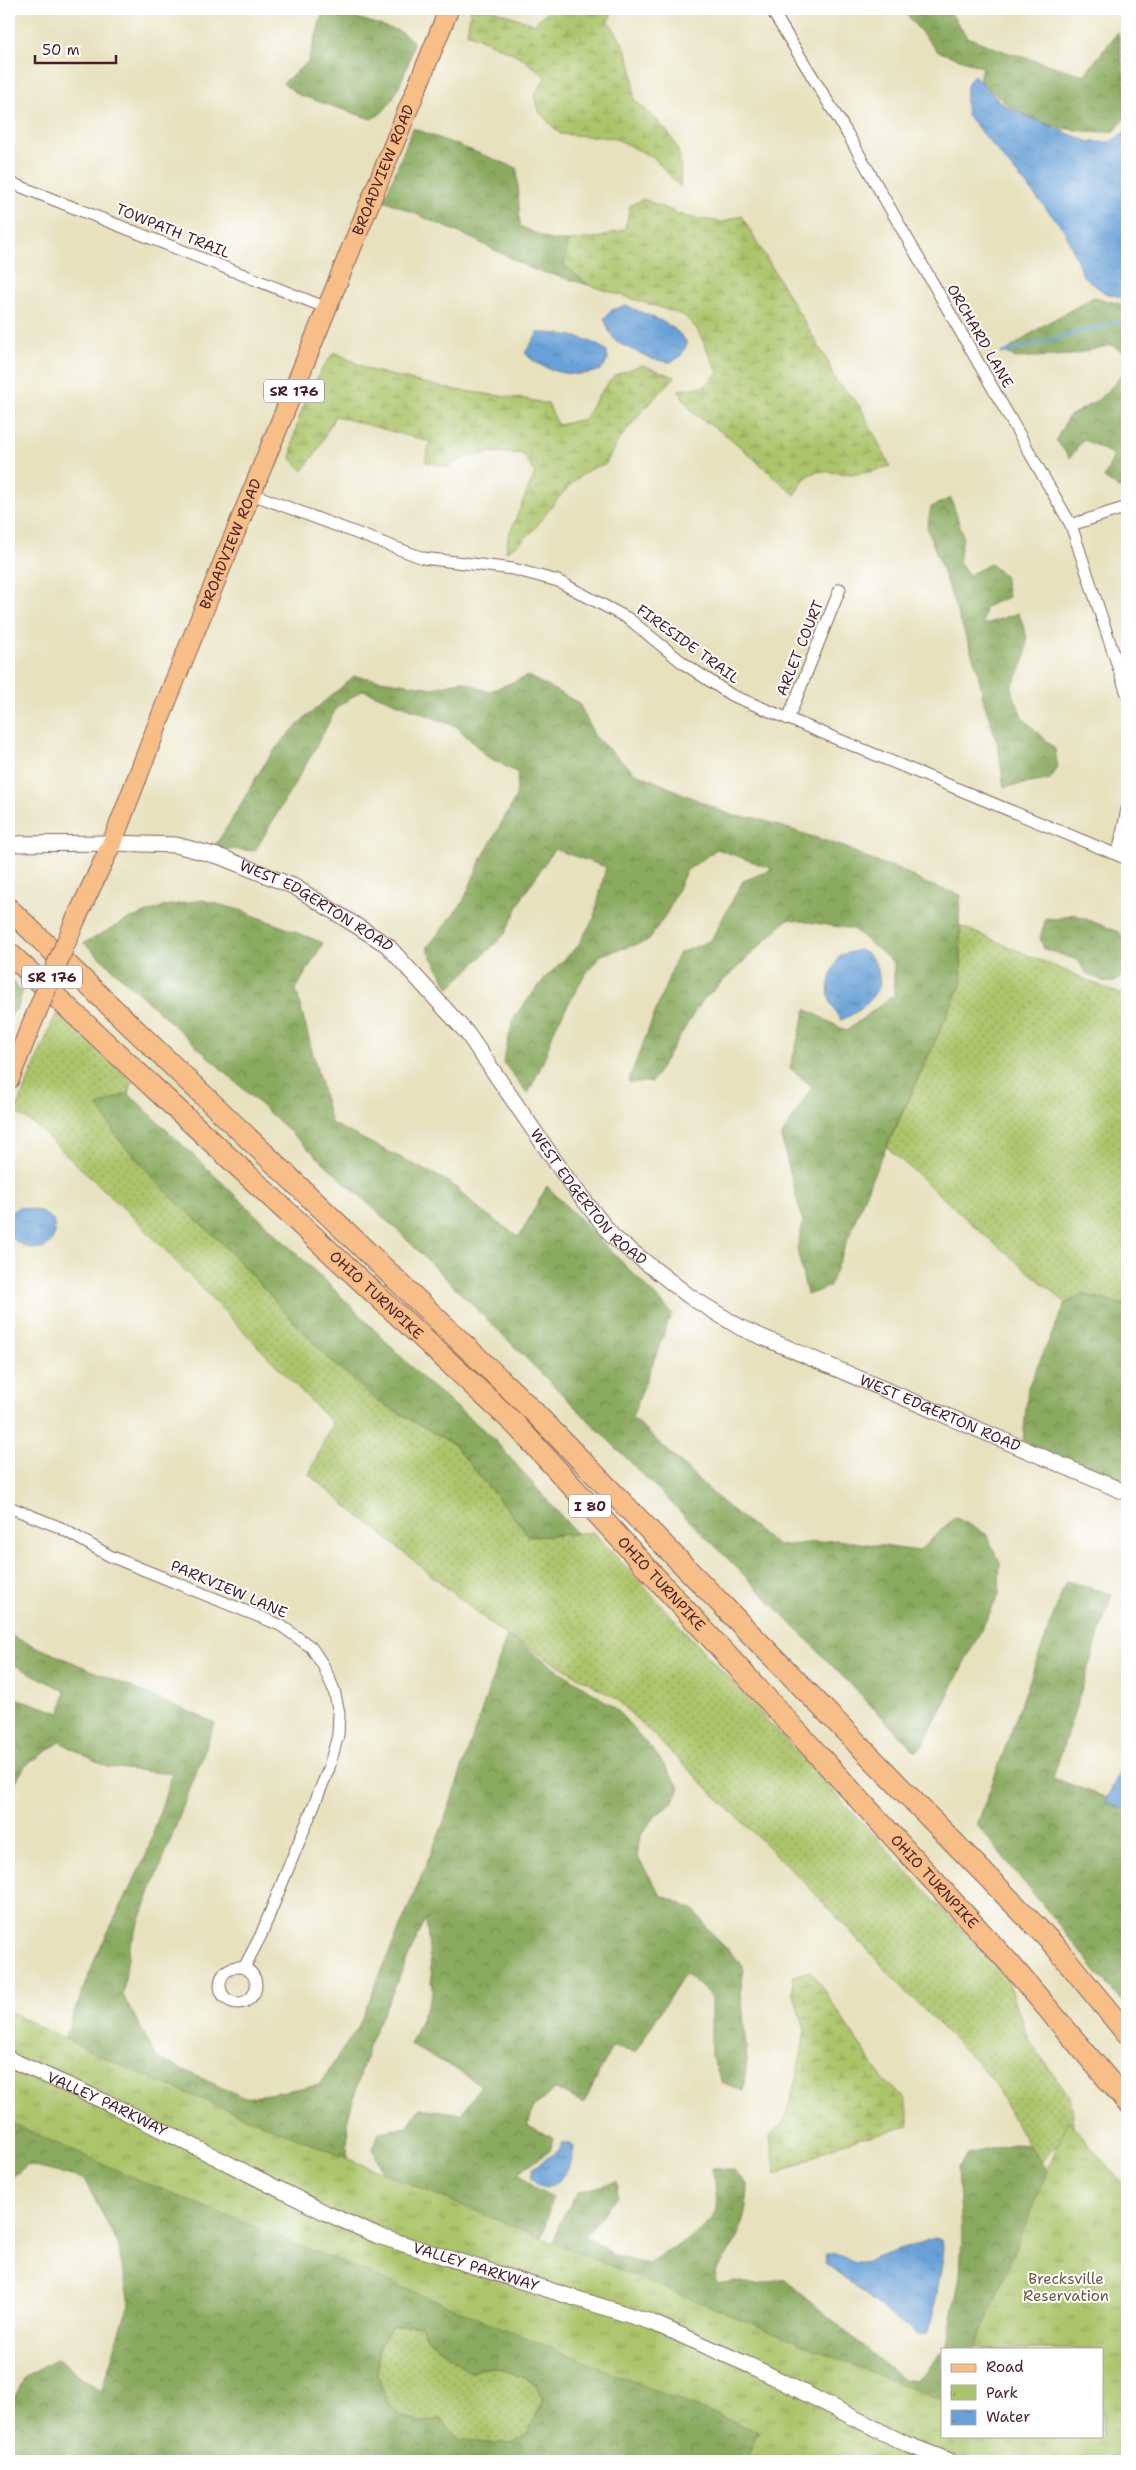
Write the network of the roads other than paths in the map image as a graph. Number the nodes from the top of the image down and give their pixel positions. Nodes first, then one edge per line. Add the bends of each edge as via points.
1 (449, 9) edge
2 (772, 9) edge
3 (9, 182) edge
4 (327, 308) junction
5 (252, 494) junction
6 (1127, 507) edge
7 (1071, 525) junction
8 (840, 589) dead end
9 (1127, 694) edge
10 (788, 719) junction
11 (1127, 809) edge
12 (112, 842) junction
13 (9, 844) edge
14 (1123, 856) edge
15 (9, 909) edge
16 (9, 954) edge
17 (9, 1080) edge
18 (1127, 1492) edge
19 (9, 1507) edge
20 (244, 1968) dead end
21 (1127, 2034) edge
22 (9, 2059) edge
23 (1127, 2102) edge
24 (950, 2461) edge

1 - 4 main road, BROADVIEW ROAD / SR 176
2 - 7 street, ORCHARD LANE via 847,133
3 - 4 street, TOWPATH TRAIL
4 - 5 main road, BROADVIEW ROAD / SR 176
5 - 10 street, FIRESIDE TRAIL via 423,558 513,569 558,580 629,619 683,663 731,695
5 - 12 main road, BROADVIEW ROAD / SR 176
6 - 7 street
7 - 9 street, ORCHARD LANE
8 - 10 street, ARLET COURT
10 - 14 street, FIRESIDE TRAIL
11 - 14 street
12 - 13 street, WEST EDGERTON ROAD
12 - 17 main road, BROADVIEW ROAD / SR 176, bridge via 75,921
12 - 18 street, WEST EDGERTON ROAD via 176,845 221,857 296,887 387,945 468,1033 568,1180 613,1237 689,1296 741,1328
15 - 21 highway, OHIO TURNPIKE / I 80 via 531,1409 1055,1946
16 - 23 highway, OHIO TURNPIKE / I 80 via 515,1424 1010,1964
19 - 20 street, PARKVIEW LANE via 59,1527 110,1556 280,1625 311,1647 323,1665 337,1705 338,1735 329,1768 261,1935
22 - 24 street, VALLEY PARKWAY via 110,2104 378,2236 651,2322 751,2366 906,2444

